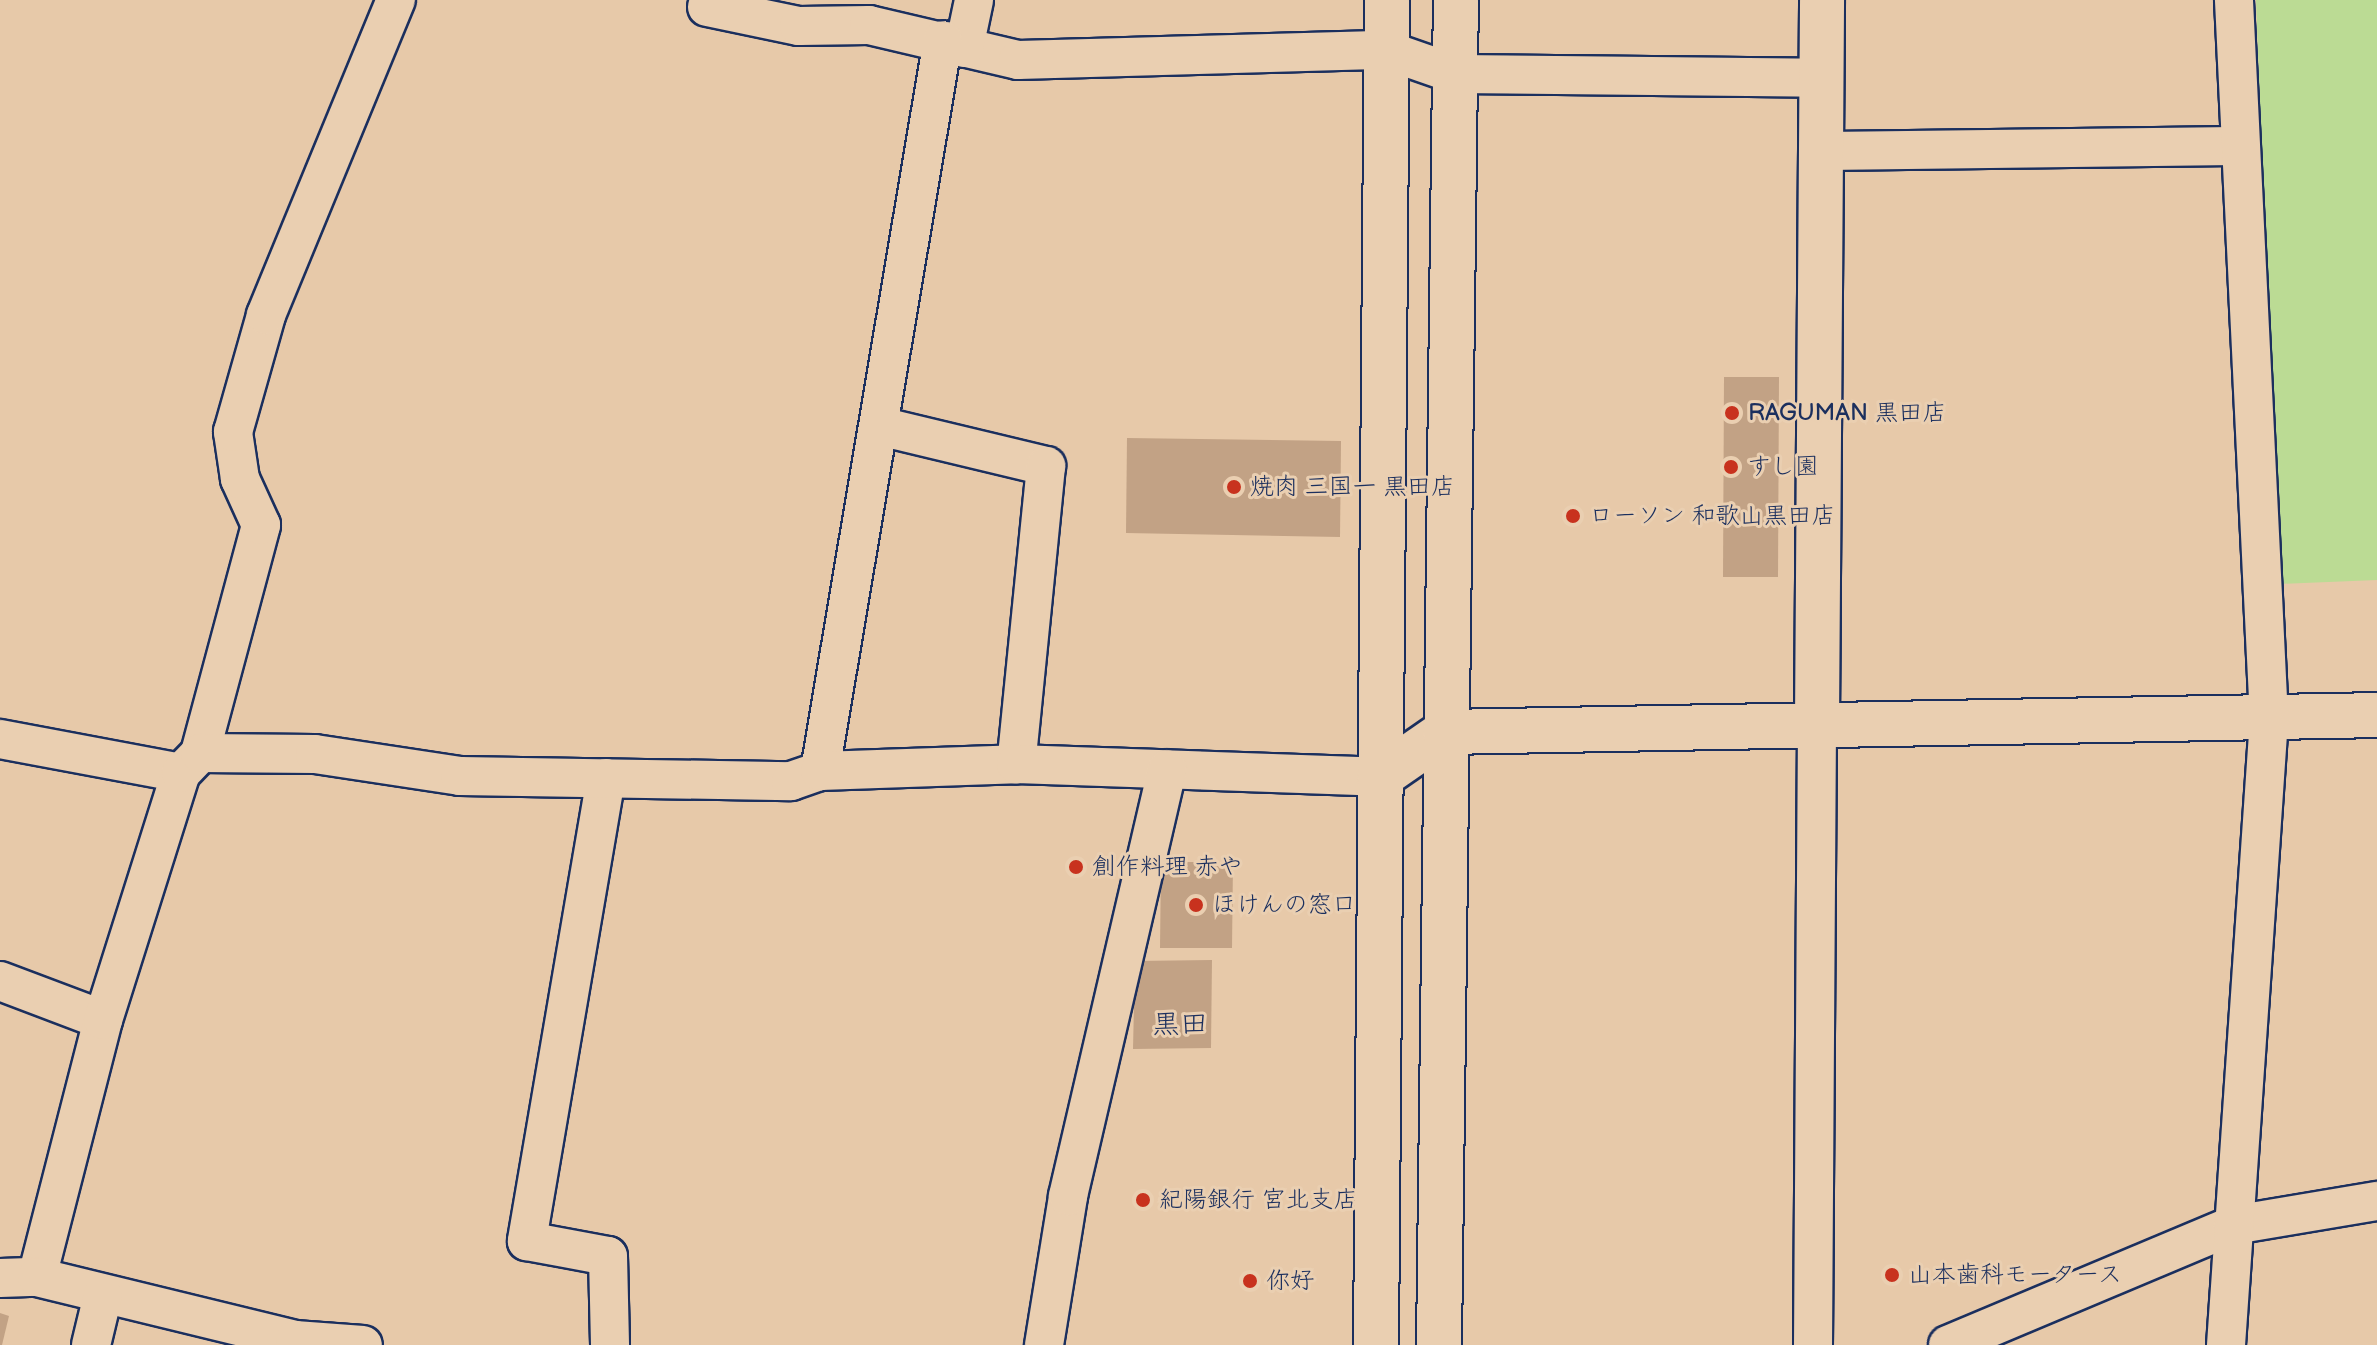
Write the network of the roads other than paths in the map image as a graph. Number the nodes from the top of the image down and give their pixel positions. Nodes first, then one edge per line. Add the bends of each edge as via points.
1 (396, 0) edge
2 (974, 0) edge
3 (1387, 0) edge
4 (1456, 0) edge
5 (1822, 0) edge
6 (2234, 0) edge
7 (699, 2) edge
8 (953, 44) junction
9 (1386, 50) junction
10 (1455, 74) junction
11 (1820, 78) junction
12 (2237, 146) junction
13 (1824, 151) junction
14 (879, 426) junction
15 (2377, 715) edge
16 (2269, 719) junction
17 (1817, 722) junction
18 (1445, 732) junction
19 (0, 739) edge
20 (190, 763) junction
21 (1016, 764) junction
22 (1167, 769) junction
23 (820, 771) junction
24 (1380, 777) junction
25 (606, 778) junction
26 (0, 981) edge
27 (103, 1020) junction
28 (2377, 1201) edge
29 (2233, 1225) junction
30 (37, 1277) junction
31 (0, 1278) edge
32 (103, 1295) junction
33 (91, 1345) edge
34 (363, 1345) edge
35 (610, 1345) edge
36 (1044, 1345) edge
37 (1376, 1345) edge
38 (1439, 1345) edge
39 (1813, 1345) edge
40 (1948, 1345) edge
41 (2226, 1345) edge

1 - 20 street via 266,315 233,432 240,479 261,525
2 - 8 street
3 - 9 street
4 - 10 street
5 - 11 street
6 - 12 street
7 - 8 street via 799,26 869,25
8 - 9 street via 1018,60
8 - 14 street
9 - 10 street
9 - 24 street
10 - 11 street
10 - 18 street
11 - 13 street
12 - 13 street
12 - 16 street
13 - 17 street
14 - 21 street via 1046,466
14 - 23 street
15 - 16 street
16 - 17 street
16 - 29 street
17 - 18 street
17 - 39 street
18 - 24 street
18 - 38 street
19 - 20 street
20 - 25 street via 315,754 460,776
20 - 27 street
21 - 22 street
21 - 23 street
22 - 24 street
22 - 36 street via 1068,1196
23 - 25 street via 791,781
24 - 37 street
25 - 35 street via 527,1241 608,1256
26 - 27 street
27 - 30 street
28 - 29 street
29 - 40 street
29 - 41 street
30 - 31 street
30 - 32 street
32 - 33 street
32 - 34 street via 295,1340

